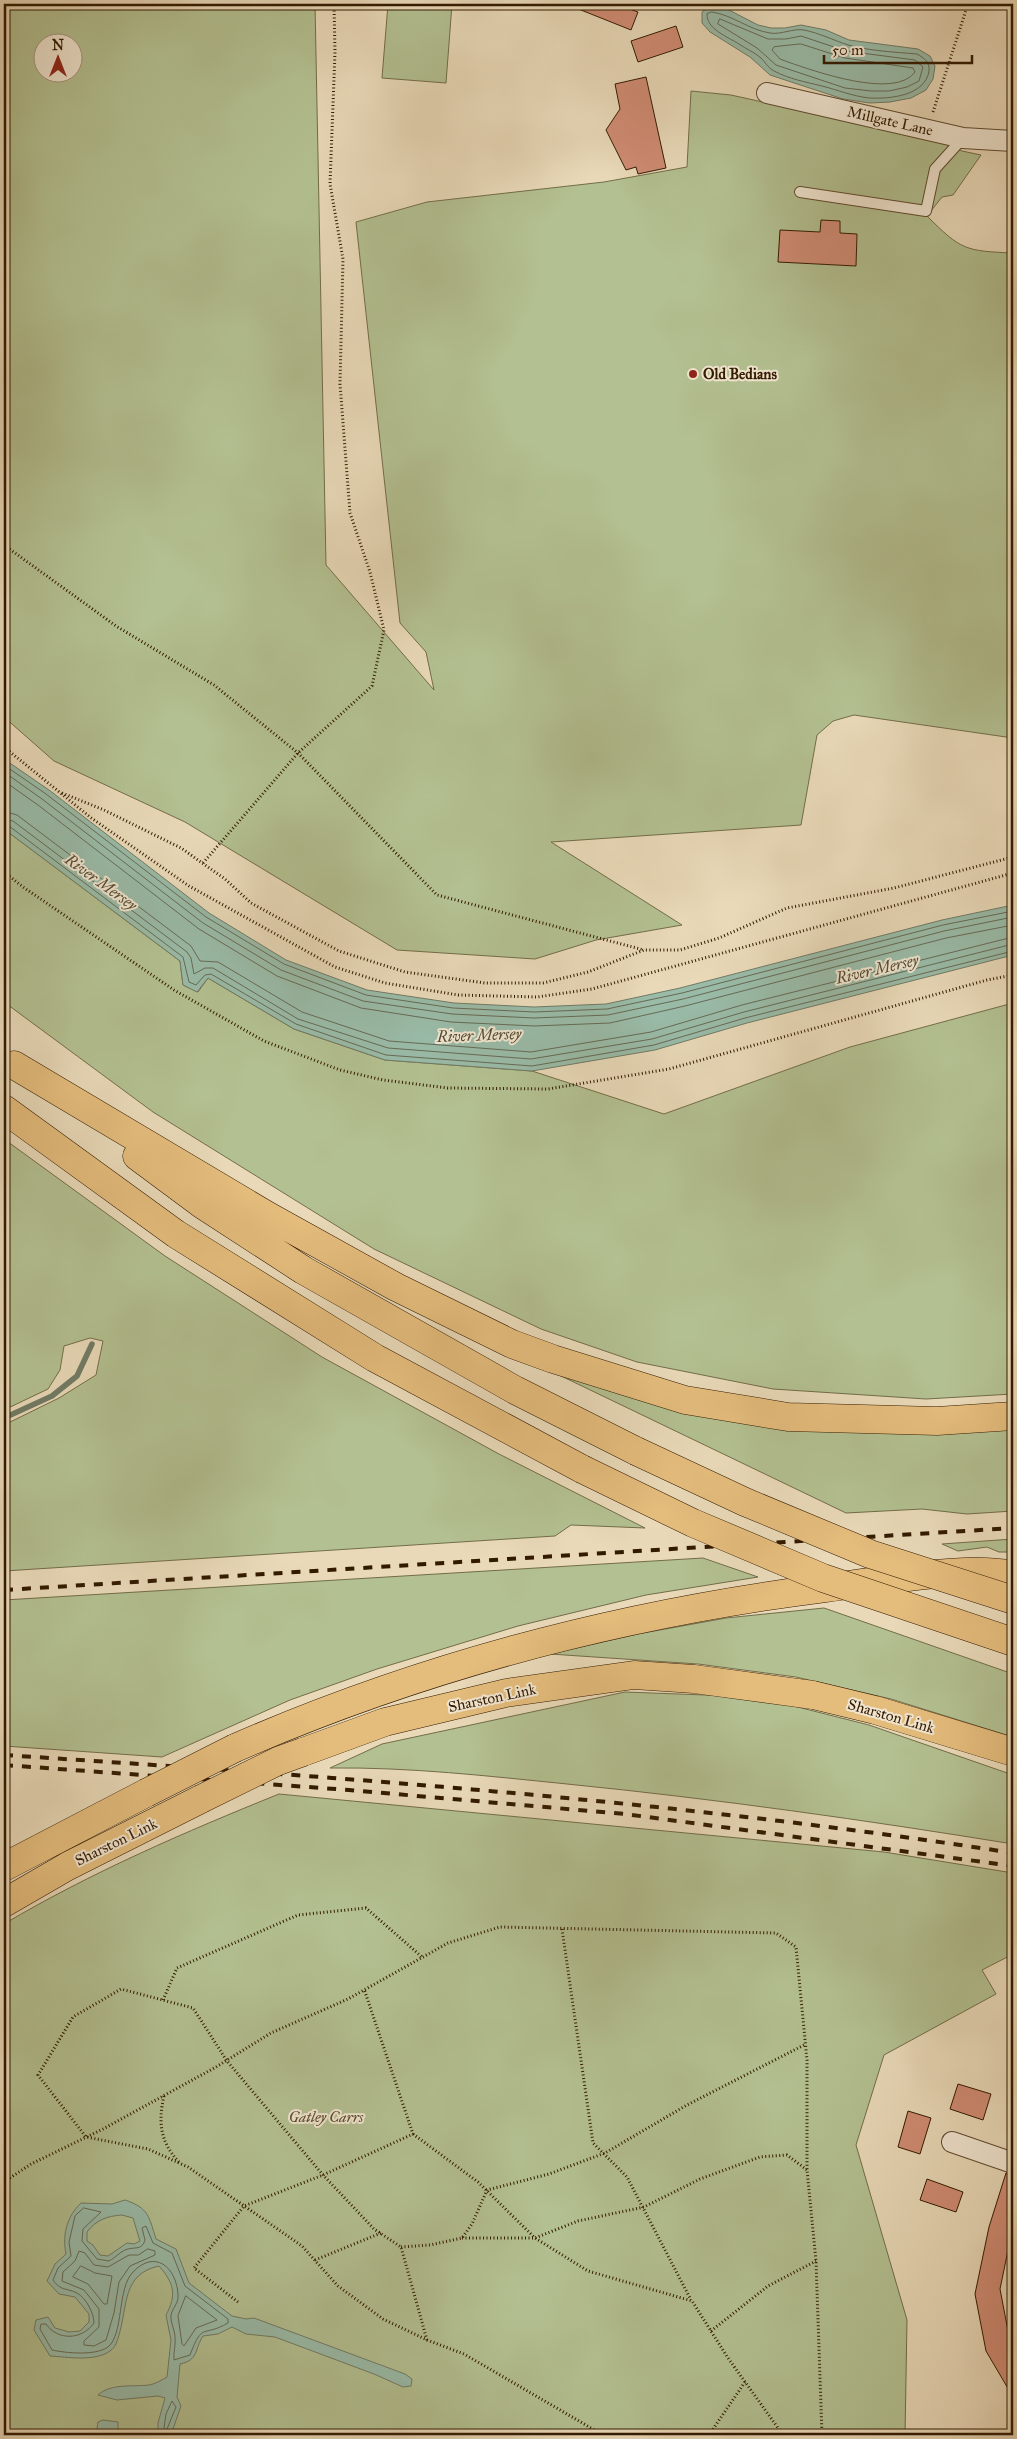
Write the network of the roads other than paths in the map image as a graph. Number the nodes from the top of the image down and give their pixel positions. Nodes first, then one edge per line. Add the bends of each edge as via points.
1 (767, 93) dead end
2 (963, 138) junction
3 (1013, 141) edge
4 (800, 192) dead end
5 (9, 1060) edge
6 (4, 1109) edge
7 (1013, 1416) edge
8 (1013, 1574) edge
9 (1013, 1600) edge
10 (1013, 1642) edge
11 (1013, 1752) edge
12 (4, 1867) edge
13 (4, 1903) edge
14 (952, 2142) dead end
15 (1013, 2163) edge

1 - 2 street, Millgate Lane
2 - 3 street, Millgate Lane
2 - 4 lane via 935,169 926,211
5 - 7 highway via 268,1216 396,1287 504,1340 553,1359 685,1400 788,1418 937,1421
5 - 9 highway, bridge via 203,1205 303,1270 515,1390 745,1502 870,1554
6 - 10 highway, bridge via 193,1245 376,1358 582,1469 693,1523 823,1578
8 - 12 highway, Sharston Link, bridge via 966,1572 696,1607 501,1652 336,1707 235,1748
11 - 13 highway, Sharston Link, bridge via 813,1694 694,1679 634,1676 497,1695 386,1722 278,1761 68,1866
14 - 15 street

